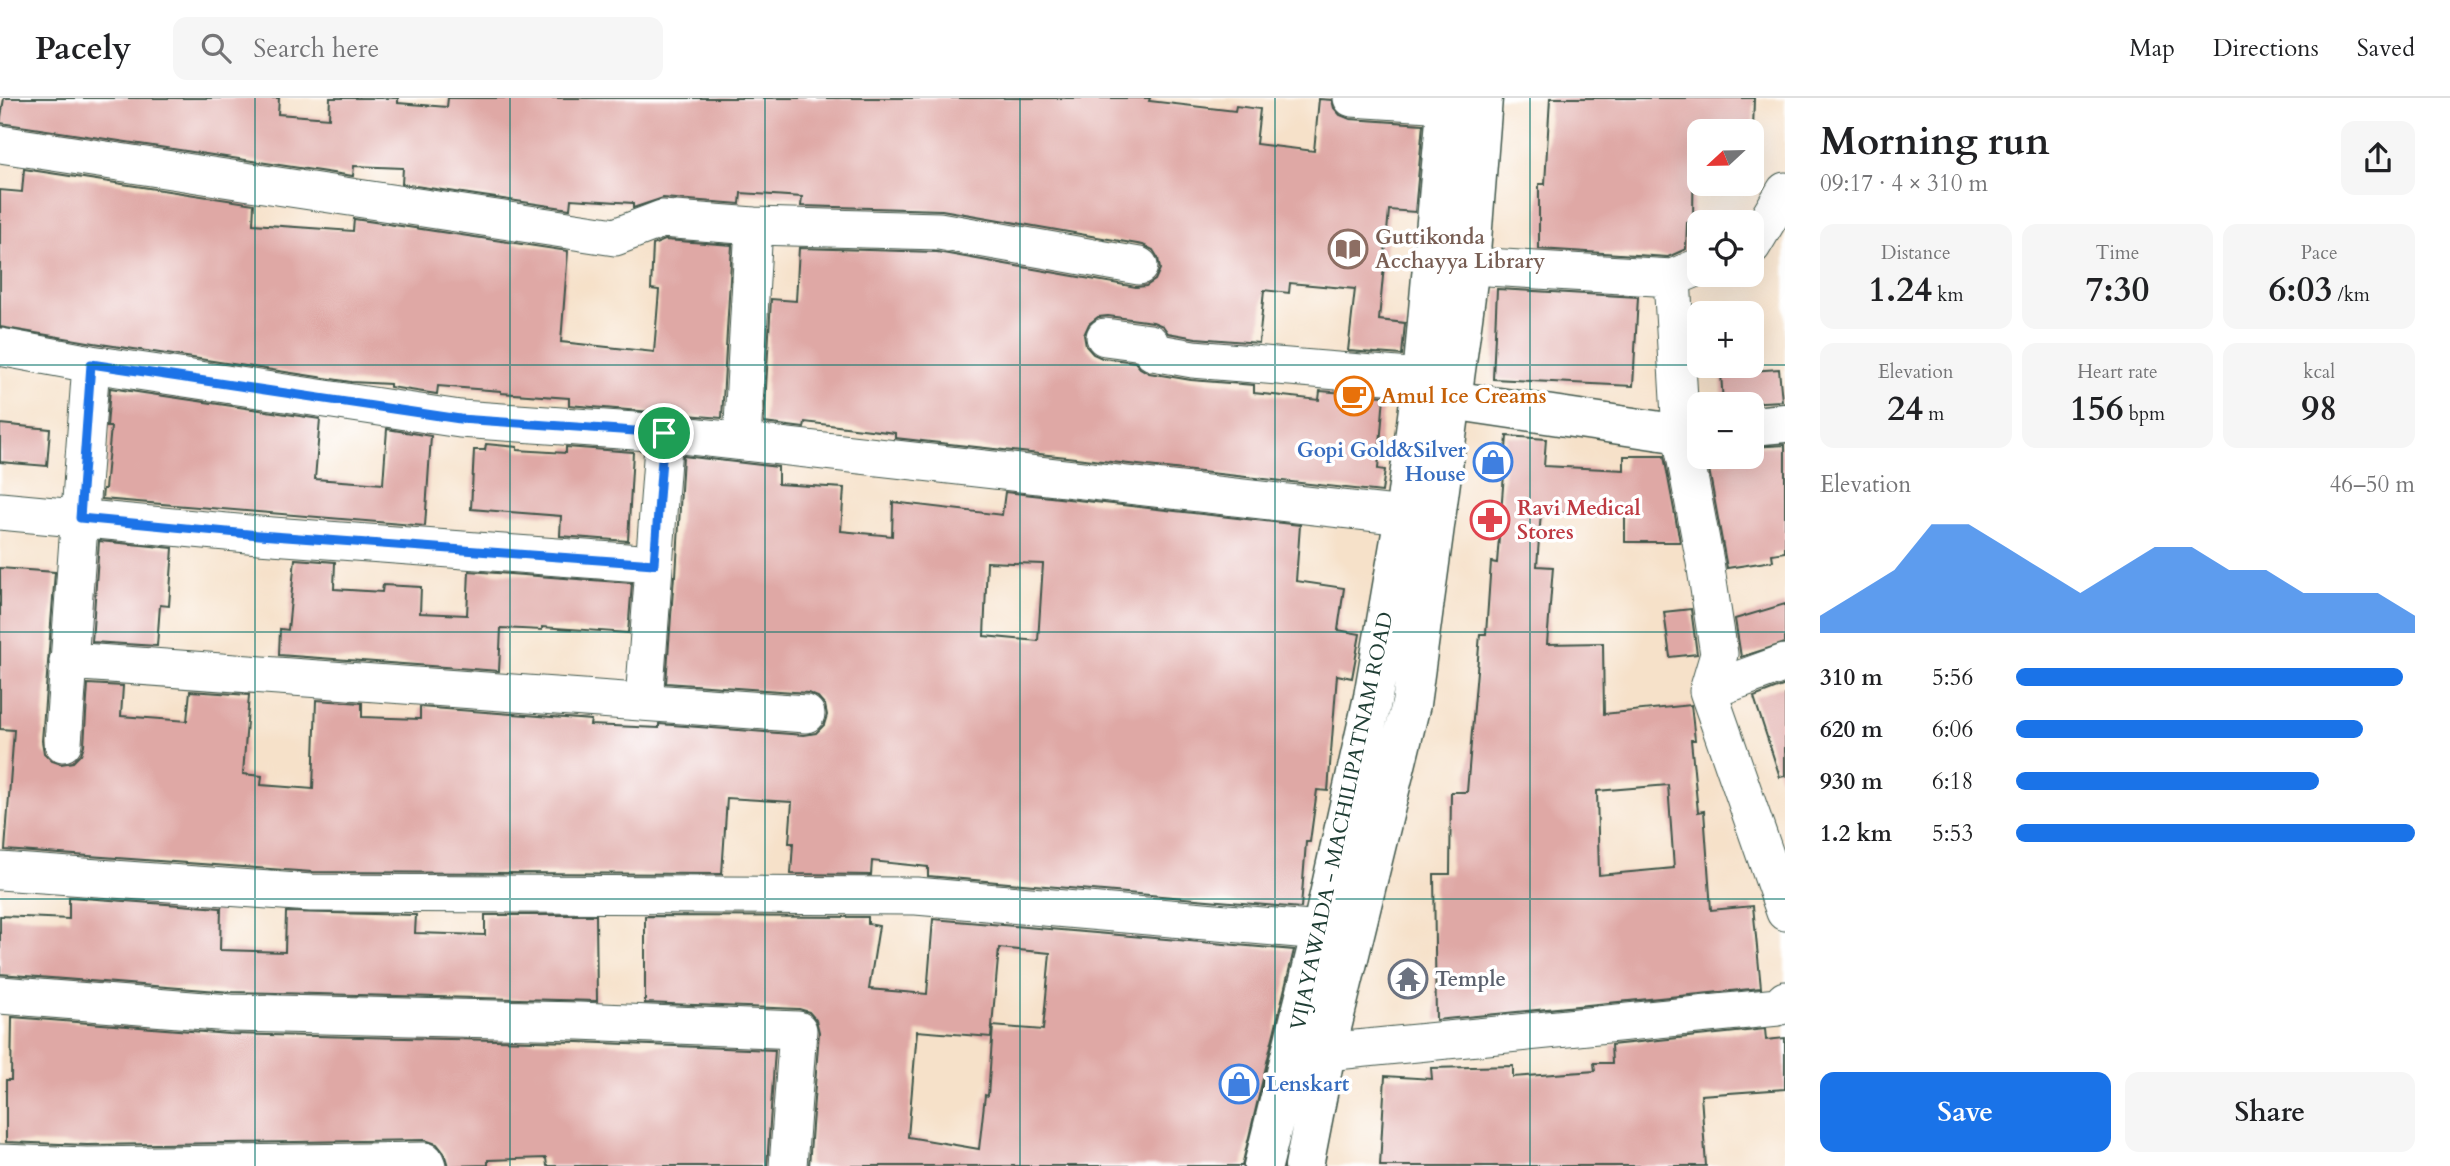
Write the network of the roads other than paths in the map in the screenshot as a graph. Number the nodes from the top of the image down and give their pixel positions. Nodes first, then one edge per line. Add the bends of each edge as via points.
1 (1352, 98) edge
2 (1459, 100) edge
3 (0, 144) edge
4 (1785, 191) edge
5 (754, 226) junction
6 (1764, 226) edge
7 (1139, 266) dead end
8 (1469, 266) junction
9 (1685, 272) edge
10 (1105, 337) dead end
11 (0, 347) edge
12 (91, 364) junction
13 (1436, 389) junction
14 (1689, 392) edge
15 (1785, 423) edge
16 (1764, 425) edge
17 (1687, 432) edge
18 (664, 433) junction
19 (742, 442) junction
20 (1694, 469) edge
21 (0, 511) edge
22 (1404, 516) junction
23 (80, 518) junction
24 (654, 564) junction
25 (68, 661) junction
26 (1785, 663) edge
27 (1708, 691) junction
28 (644, 701) junction
29 (806, 714) dead end
30 (63, 743) dead end
31 (1778, 867) edge
32 (0, 871) edge
33 (1785, 912) edge
34 (1321, 931) junction
35 (0, 995) edge
36 (1785, 1000) edge
37 (1326, 1052) junction
38 (0, 1163) edge
39 (427, 1166) edge
40 (788, 1166) edge
41 (1264, 1166) edge
42 (1304, 1166) edge

1 - 2 street
2 - 8 main road, VIJAYAWADA - MACHILIPATNAM ROAD
2 - 13 main road, VIJAYAWADA - MACHILIPATNAM ROAD
3 - 5 street via 615,237 662,219
4 - 6 street
5 - 7 street via 939,231
5 - 19 street
8 - 9 street
8 - 13 main road, VIJAYAWADA - MACHILIPATNAM ROAD
9 - 14 street
10 - 13 street via 1150,343 1153,352 1193,359
11 - 12 street
12 - 18 street via 460,419
12 - 23 street
13 - 17 main road
13 - 22 main road, VIJAYAWADA - MACHILIPATNAM ROAD
13 - 37 main road, VIJAYAWADA - MACHILIPATNAM ROAD via 1437,521 1411,704
15 - 16 main road
18 - 19 street
18 - 24 street
19 - 22 street
20 - 27 street via 1719,654
21 - 23 street
22 - 34 main road, VIJAYAWADA - MACHILIPATNAM ROAD via 1373,697
23 - 24 street
23 - 25 street
24 - 28 street
25 - 28 street
25 - 30 street
26 - 27 street
27 - 31 street
28 - 29 street
31 - 33 street
32 - 34 street via 311,893 916,896
34 - 41 main road, VIJAYAWADA - MACHILIPATNAM ROAD
35 - 40 street via 230,1013 798,1030
36 - 37 street via 1778,1007
37 - 42 main road, VIJAYAWADA - MACHILIPATNAM ROAD
38 - 39 street via 425,1161

